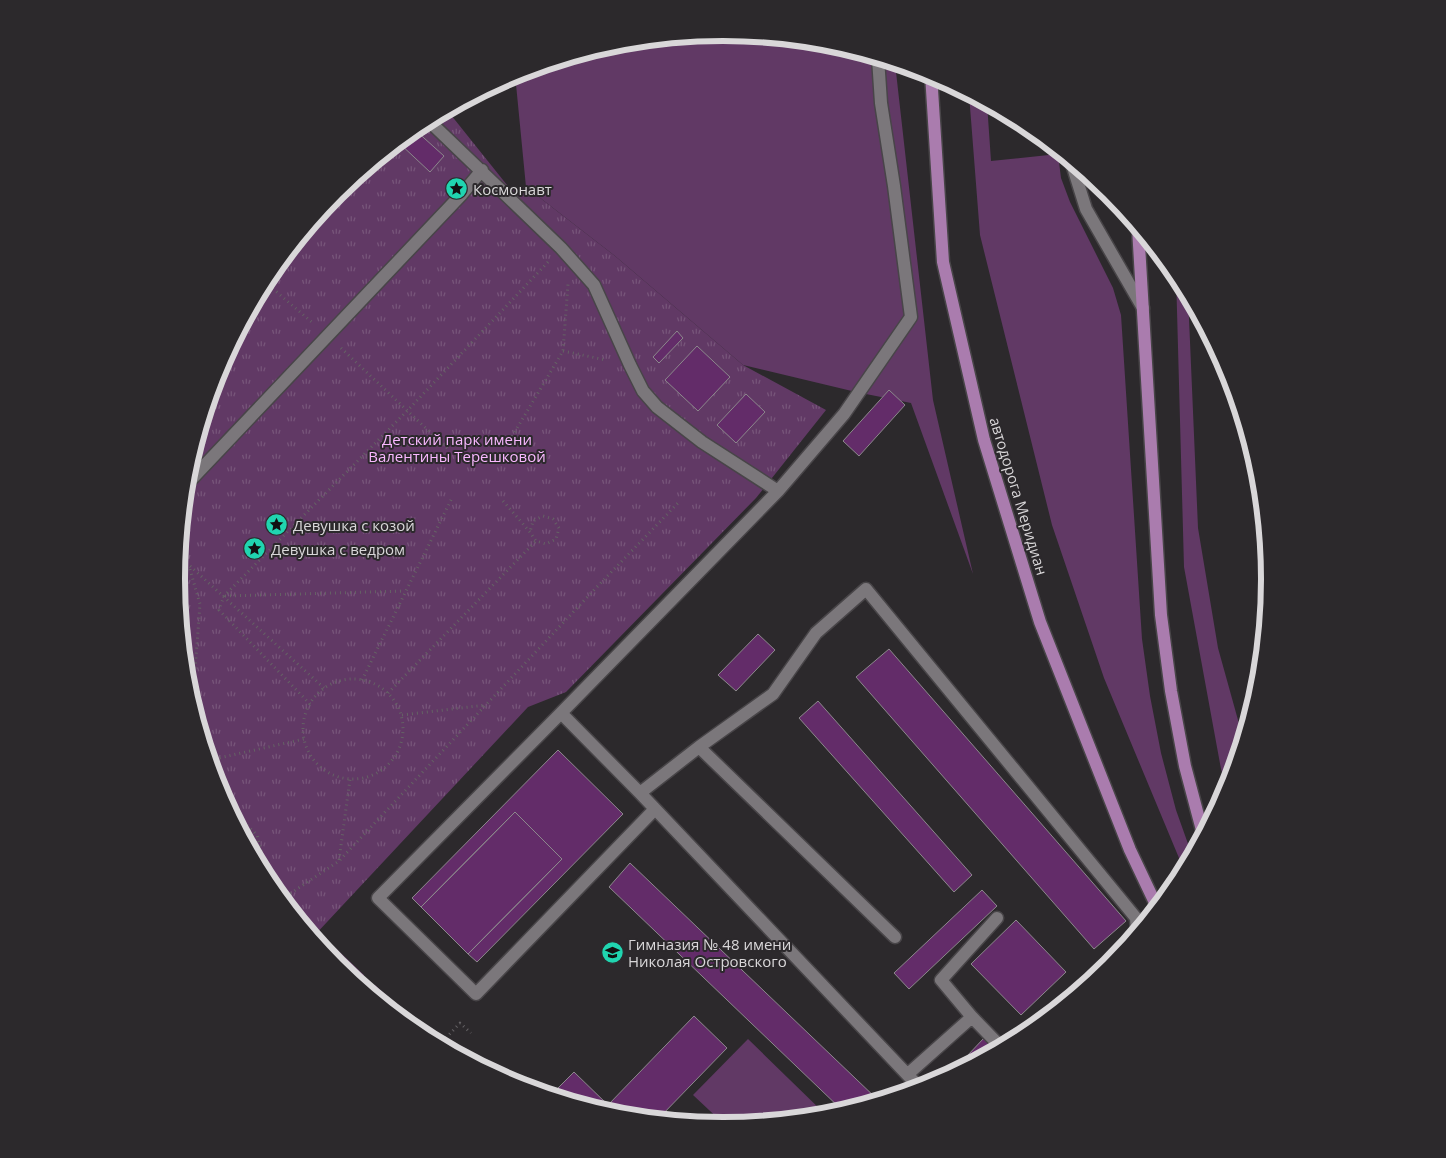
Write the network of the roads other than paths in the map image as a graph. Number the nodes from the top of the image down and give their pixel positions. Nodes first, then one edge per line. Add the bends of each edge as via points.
1 (878, 65) edge
2 (932, 83) edge
3 (434, 126) edge
4 (482, 170) junction
5 (1074, 172) edge
6 (1138, 238) edge
7 (1142, 308) junction
8 (196, 475) edge
9 (778, 490) junction
10 (561, 712) junction
11 (700, 747) junction
12 (640, 793) junction
13 (655, 809) junction
14 (1201, 825) edge
15 (1154, 901) edge
16 (997, 918) dead end
17 (1136, 923) edge
18 (895, 936) dead end
19 (972, 1017) junction
20 (996, 1042) edge
21 (908, 1074) junction
22 (914, 1081) edge

1 - 9 street via 911,317 844,414
2 - 15 main road, автодорога Меридиан via 943,262 984,440 1040,622 1130,850
3 - 4 street
4 - 8 street
4 - 9 street via 594,285 630,365 643,390 657,407 702,442
5 - 7 street via 1086,209
6 - 7 main road
7 - 14 main road via 1160,615 1185,766
9 - 10 street
10 - 12 street
10 - 13 street via 378,898 476,994
11 - 12 street
11 - 17 street via 773,694 816,633 866,589 1136,918
11 - 18 street
12 - 13 street
13 - 21 street
16 - 19 street via 941,980
19 - 20 street
19 - 21 street
21 - 22 street

